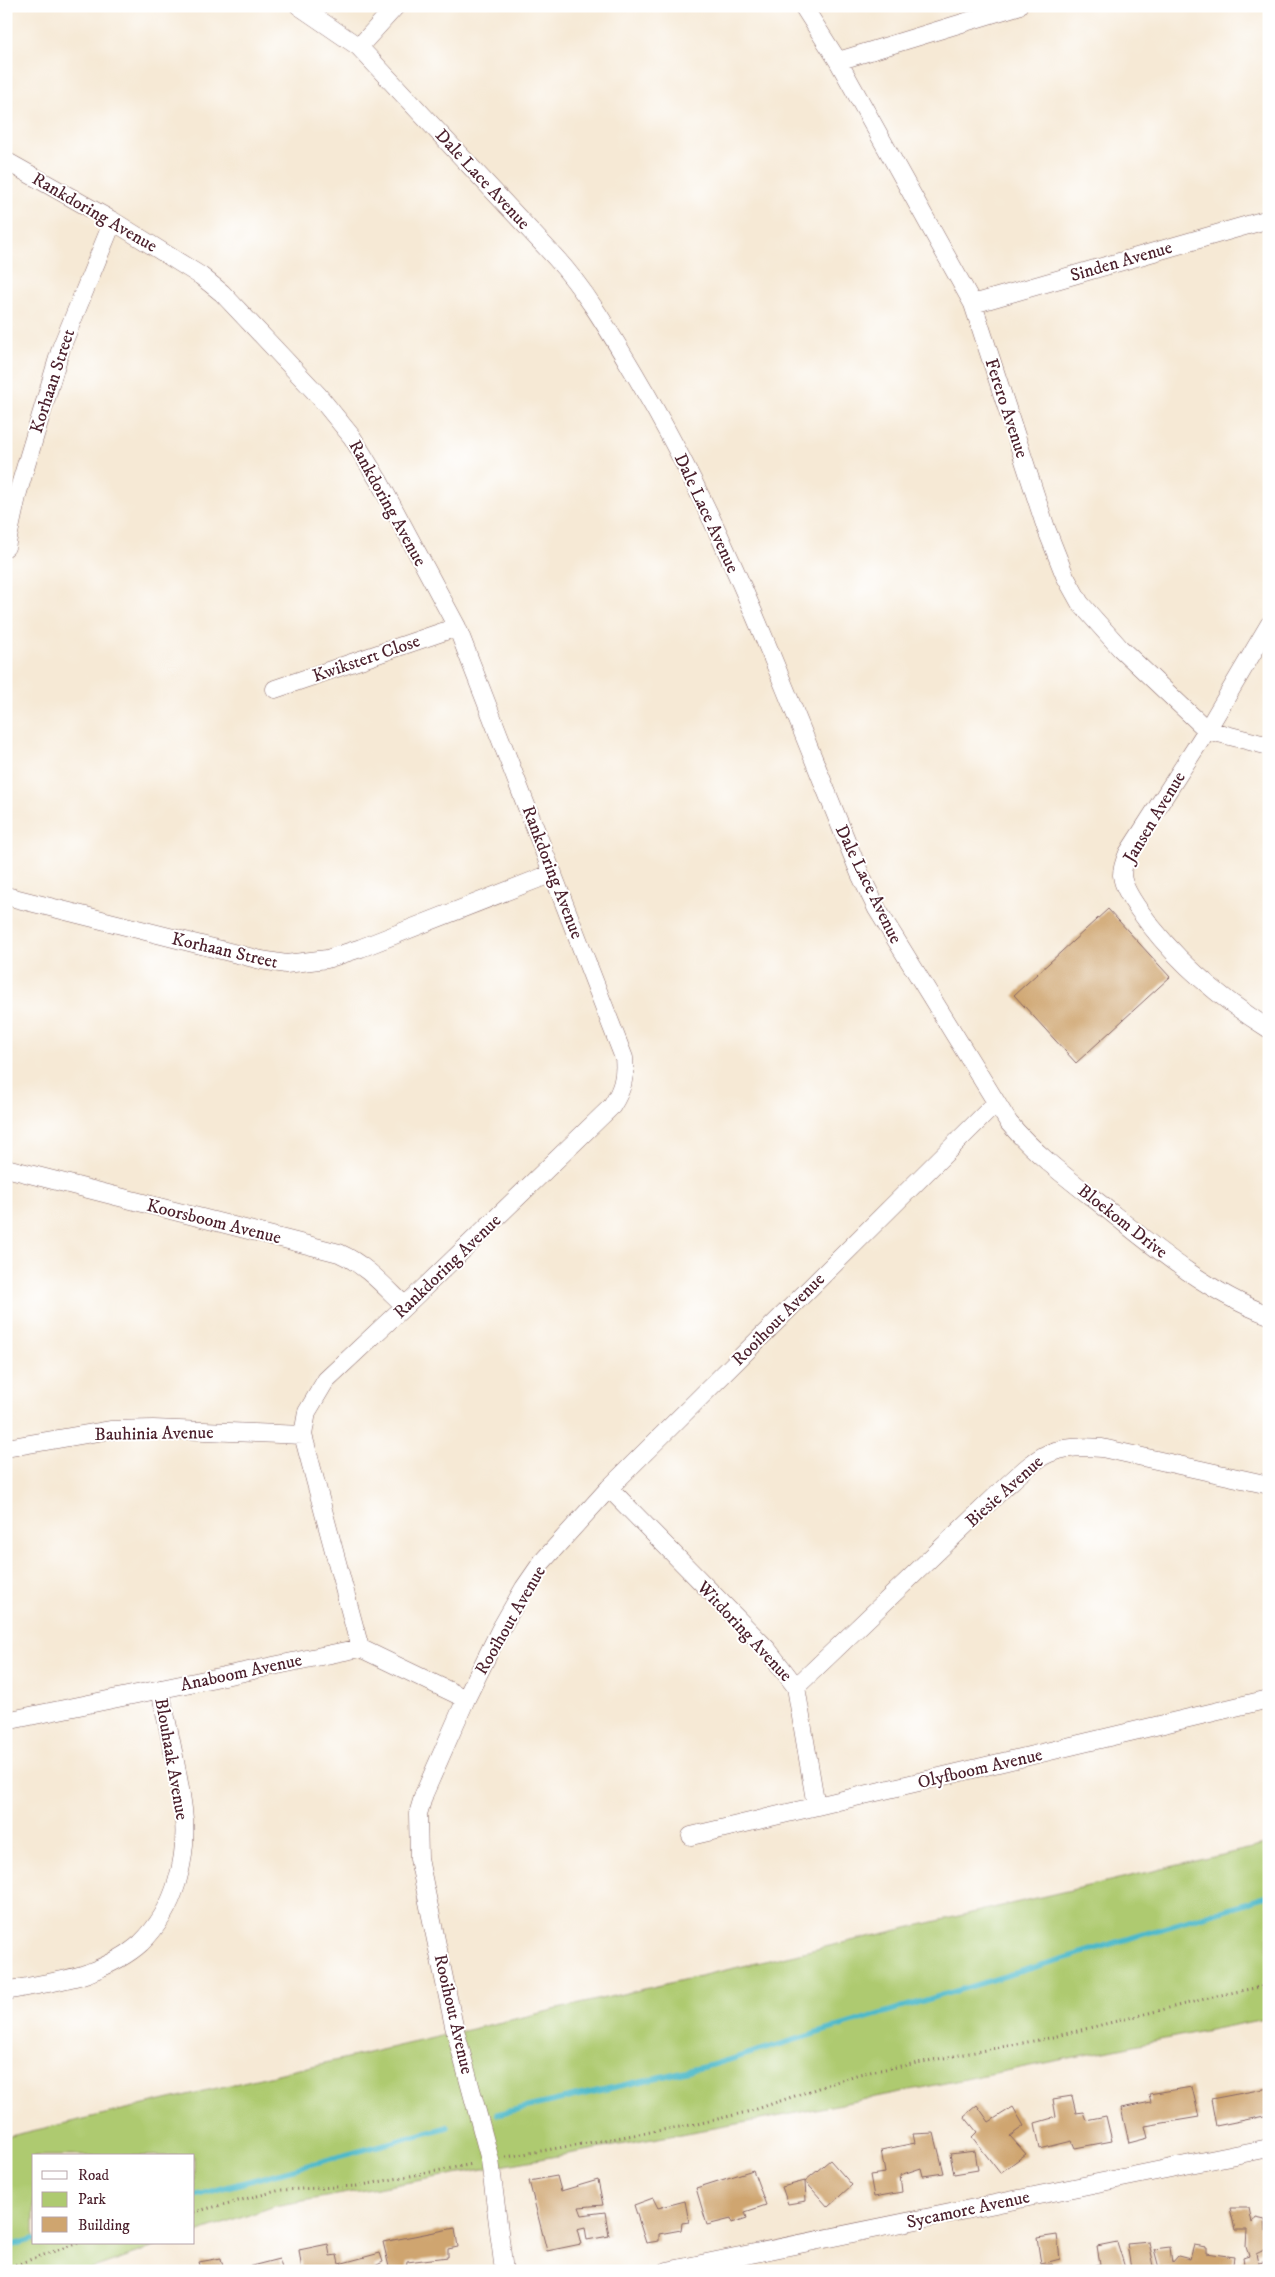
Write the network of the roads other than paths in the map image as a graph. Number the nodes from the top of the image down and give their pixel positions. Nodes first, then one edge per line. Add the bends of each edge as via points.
1 (299, 6) edge
2 (396, 6) edge
3 (803, 6) edge
4 (1018, 6) edge
5 (359, 47) junction
6 (838, 61) junction
7 (6, 161) edge
8 (1269, 219) edge
9 (113, 221) junction
10 (973, 304) junction
11 (6, 547) edge
12 (1269, 625) edge
13 (457, 627) junction
14 (275, 689) dead end
15 (1207, 730) junction
16 (1269, 746) edge
17 (553, 873) junction
18 (6, 896) edge
19 (1269, 1029) edge
20 (996, 1103) junction
21 (6, 1168) edge
22 (405, 1306) junction
23 (1269, 1315) edge
24 (303, 1435) junction
25 (6, 1448) edge
26 (1269, 1485) edge
27 (609, 1488) junction
28 (360, 1648) junction
29 (796, 1686) junction
30 (160, 1689) junction
31 (466, 1699) junction
32 (1269, 1699) edge
33 (6, 1721) edge
34 (816, 1806) junction
35 (691, 1836) dead end
36 (6, 1991) edge
37 (1269, 2148) edge
38 (504, 2271) edge
39 (667, 2271) edge

1 - 5 street, Dale Lace Avenue
2 - 5 street
3 - 6 street, Ferero Avenue
4 - 6 street
5 - 20 street, Dale Lace Avenue via 574,277 616,342 661,418 714,522 860,874 899,947
6 - 10 street, Ferero Avenue
7 - 9 street, Rankdoring Avenue
8 - 10 street, Sinden Avenue
9 - 11 street, Korhaan Street via 61,348 18,492
9 - 13 street, Rankdoring Avenue via 186,264 208,282 318,395 357,445
10 - 15 street, Ferero Avenue via 1046,528 1065,576 1080,603 1120,648
12 - 15 street, Jansen Avenue
13 - 14 street, Kwikstert Close
13 - 17 street, Rankdoring Avenue
15 - 16 street, Ferero Avenue
15 - 19 street, Jansen Avenue via 1128,853 1122,876 1146,920 1187,968
17 - 18 street, Korhaan Street via 361,948 327,959 286,964
17 - 22 street, Rankdoring Avenue via 620,1044 625,1070 622,1088 612,1106
20 - 23 street, Bloekom Drive via 1023,1140 1126,1224 1233,1299
20 - 27 street, Rooihout Avenue
21 - 22 street, Koorsboom Avenue via 339,1253 368,1270
22 - 24 street, Rankdoring Avenue via 326,1380 307,1412
24 - 25 street, Bauhinia Avenue via 110,1430
24 - 28 street, Rankdoring Avenue
26 - 29 street, Biesie Avenue via 1102,1448 1076,1446 1046,1453 1004,1488
27 - 29 street, Witdoring Avenue via 767,1649
27 - 31 street, Rooihout Avenue via 558,1543 524,1588
28 - 30 street, Anaboom Avenue
28 - 31 street
29 - 34 street, Witdoring Avenue
30 - 33 street, Anaboom Avenue
30 - 36 street, Blouhaak Avenue via 183,1810 181,1868 173,1895 141,1943 120,1958 87,1973
31 - 38 street, Rooihout Avenue via 424,1794 418,1814 417,1835 419,1859 454,2026 490,2160
32 - 34 street, Olyfboom Avenue
34 - 35 street, Olyfboom Avenue
37 - 39 street, Sycamore Avenue

